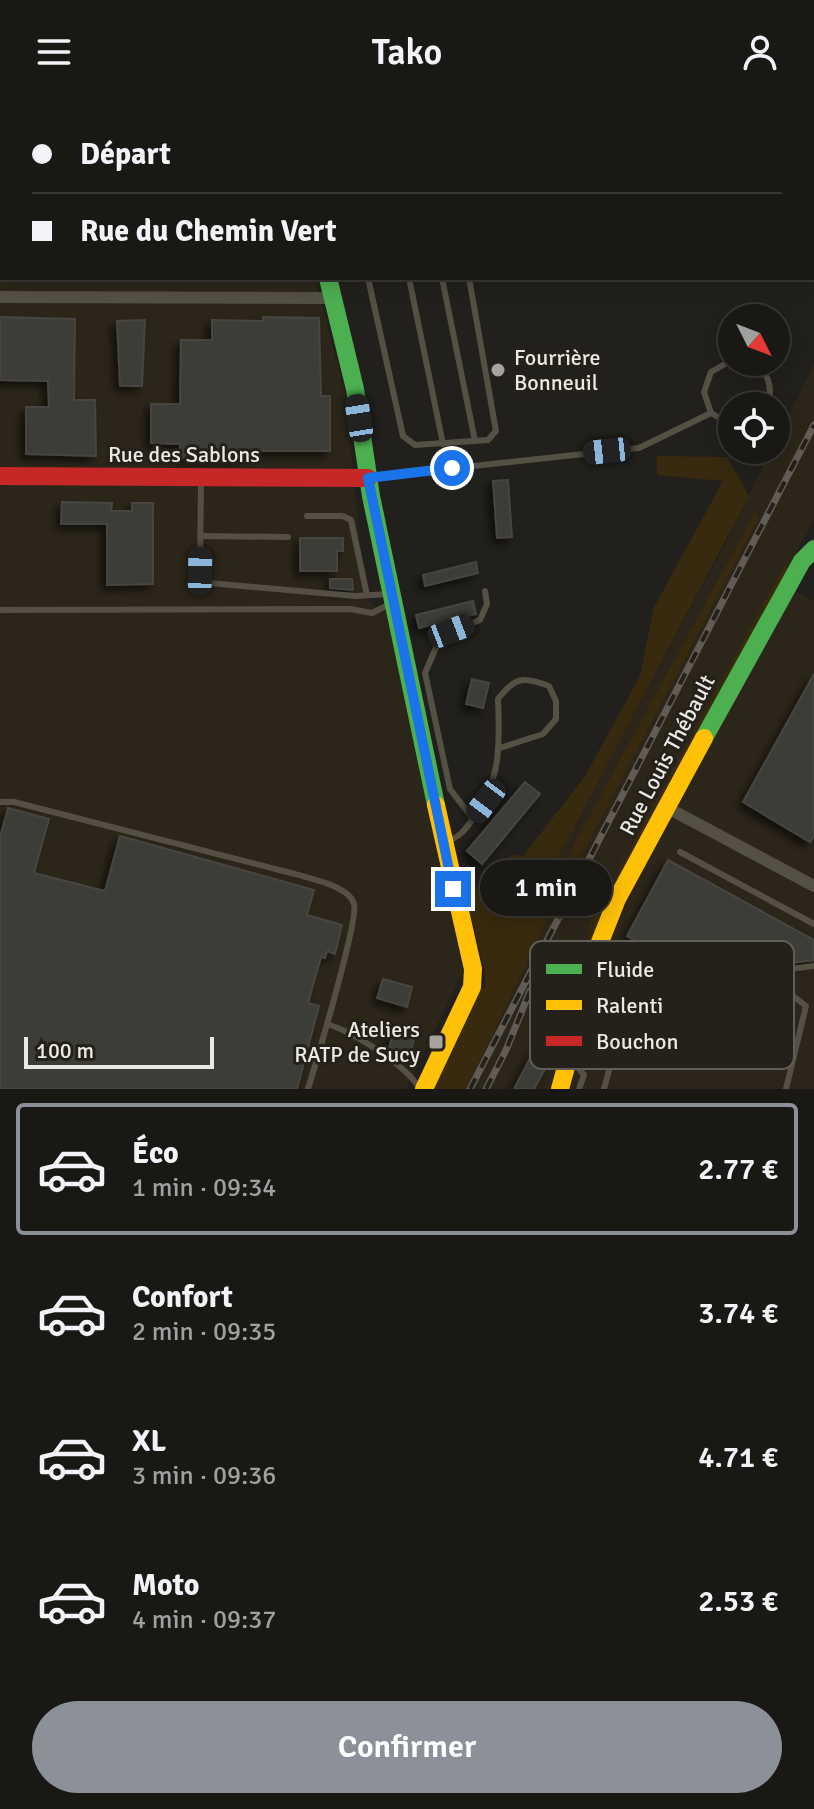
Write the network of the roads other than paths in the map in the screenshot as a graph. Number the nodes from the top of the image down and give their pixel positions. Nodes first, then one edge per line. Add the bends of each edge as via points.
1 (328, 280) edge
2 (368, 280) edge
3 (409, 280) edge
4 (442, 280) edge
5 (469, 280) edge
6 (0, 297) edge
7 (333, 298) junction
8 (718, 366) edge
9 (711, 413) junction
10 (718, 417) edge
11 (475, 441) junction
12 (443, 444) junction
13 (0, 476) edge
14 (368, 478) junction
15 (201, 479) junction
16 (307, 516) dead end
17 (201, 536) junction
18 (288, 537) dead end
19 (814, 549) edge
20 (485, 591) dead end
21 (367, 595) junction
22 (394, 598) junction
23 (0, 610) edge
24 (500, 748) junction
25 (0, 802) edge
26 (666, 807) junction
27 (473, 819) junction
28 (445, 842) junction
29 (680, 852) dead end
30 (814, 886) edge
31 (814, 924) edge
32 (603, 941) edge
33 (814, 966) edge
34 (794, 968) edge
35 (794, 997) edge
36 (327, 1024) junction
37 (794, 1056) edge
38 (565, 1069) edge
39 (579, 1069) edge
40 (609, 1069) edge
41 (791, 1069) edge
42 (311, 1088) edge
43 (422, 1089) edge
44 (560, 1089) edge
45 (579, 1089) edge
46 (604, 1089) edge
47 (786, 1089) edge

1 - 7 street
2 - 12 lane via 403,436 415,445
3 - 12 lane
4 - 11 lane
5 - 11 lane via 496,431 488,440
6 - 7 street
7 - 14 street via 355,389
8 - 9 lane via 706,382
9 - 10 lane
9 - 14 lane via 639,448
11 - 12 lane
13 - 15 street, Rue des Sablons
14 - 15 street, Rue des Sablons
14 - 22 street
15 - 17 lane
16 - 21 lane via 351,520
17 - 18 lane
17 - 21 lane via 200,571 209,583
19 - 26 street, Rue Louis Thébault via 765,624
20 - 27 lane via 487,604 480,620 444,637 425,673 450,789
21 - 22 lane
22 - 23 lane via 372,613
22 - 28 street
24 - 24 lane via 498,699 511,683 530,679 549,686 556,719 543,734
24 - 27 lane via 486,801
25 - 36 lane via 336,888 355,906
26 - 30 street
26 - 32 street, Rue Louis Thébault via 617,899
27 - 28 lane via 463,833
28 - 43 street via 473,981
29 - 31 lane
33 - 34 lane
35 - 37 lane via 806,1006
36 - 42 lane
36 - 43 lane via 385,1057
38 - 44 street, Rue Louis Thébault
39 - 45 lane via 584,1075
40 - 46 lane
41 - 47 lane

